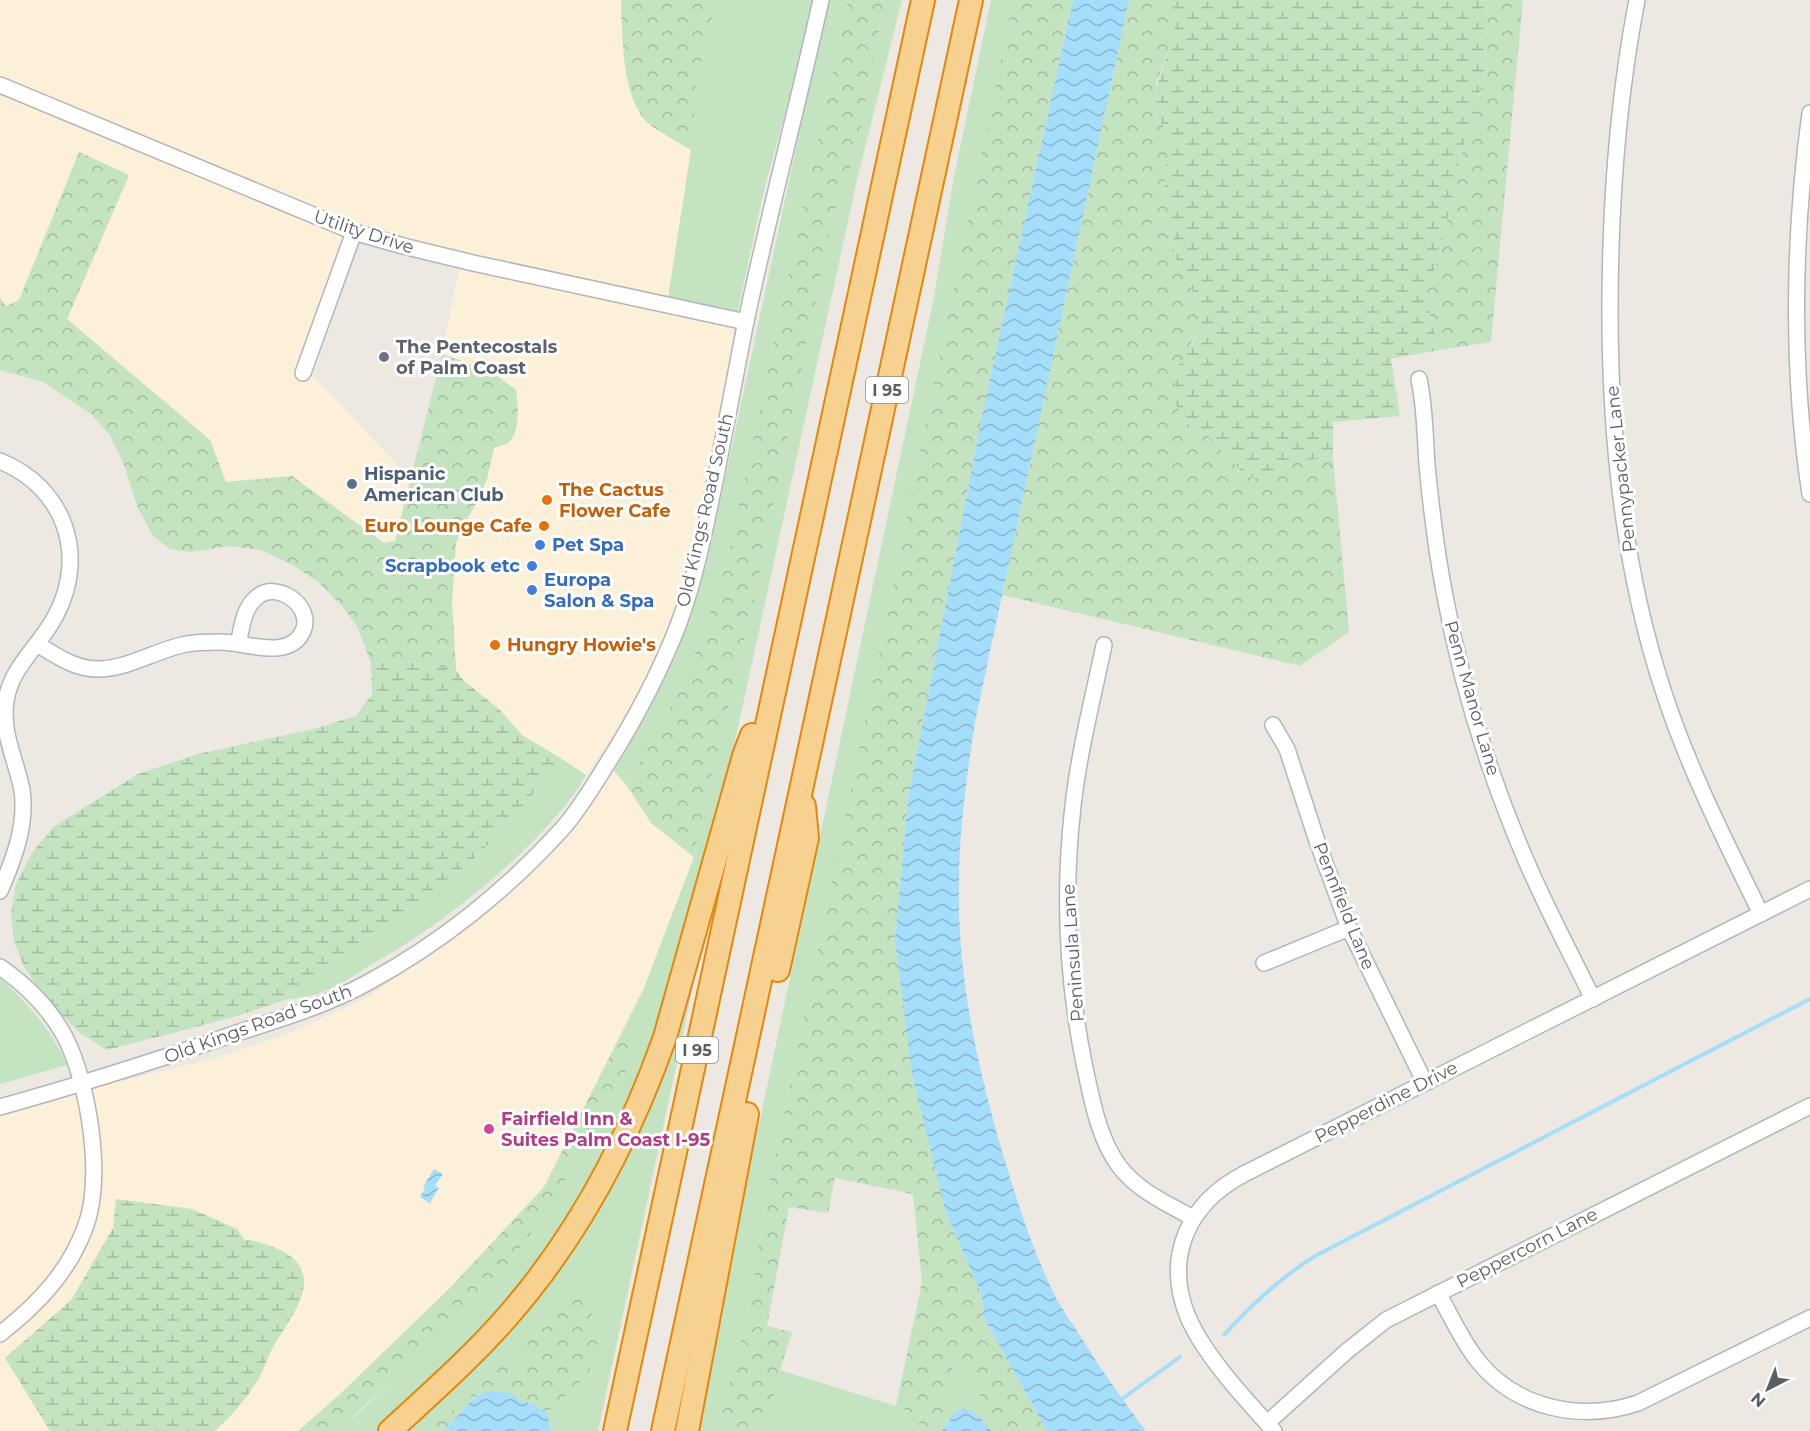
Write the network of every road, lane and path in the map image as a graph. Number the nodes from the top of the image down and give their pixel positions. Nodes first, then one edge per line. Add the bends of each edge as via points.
1 (820, 0) edge
2 (923, 0) edge
3 (971, 0) edge
4 (1637, 0) edge
5 (0, 85) edge
6 (1810, 113) edge
7 (354, 232) junction
8 (746, 322) junction
9 (303, 373) dead end
10 (1419, 379) dead end
11 (0, 461) edge
12 (1810, 494) edge
13 (37, 644) junction
14 (238, 644) junction
15 (1104, 645) dead end
16 (778, 669) junction
17 (1273, 725) dead end
18 (6, 763) edge
19 (802, 781) junction
20 (1810, 890) edge
21 (0, 891) edge
22 (1761, 914) junction
23 (1349, 928) junction
24 (1264, 963) dead end
25 (0, 967) edge
26 (1593, 999) junction
27 (1425, 1083) junction
28 (82, 1085) junction
29 (1810, 1106) edge
30 (0, 1107) edge
31 (1193, 1218) junction
32 (1438, 1293) junction
33 (1810, 1318) edge
34 (0, 1334) edge
35 (1270, 1427) edge
36 (390, 1431) edge
37 (615, 1431) edge
38 (663, 1431) edge
39 (687, 1431) edge

1 - 8 street, Old Kings Road South
2 - 16 highway, I 95
3 - 19 highway, I 95
4 - 22 street, Pennypacker Lane via 1616,144 1610,244 1611,390 1623,515 1635,586 1664,693 1706,801
5 - 7 street, Utility Drive
6 - 12 street via 1802,181 1798,293 1802,411
7 - 8 street, Utility Drive via 473,263
7 - 9 street
8 - 28 street, Old Kings Road South via 708,513 679,622 655,679 622,740 565,826 479,907 428,947 370,982 305,1011
10 - 26 street, Penn Manor Lane via 1439,560 1472,709 1522,852
11 - 13 street via 37,483 59,513 69,540 70,569 63,600
13 - 14 street via 73,665 100,669 187,644
13 - 18 street via 9,686
14 - 14 street via 278,649 291,644 306,624 304,612 282,593 267,591 246,610
15 - 31 street, Peninsula Lane via 1077,778 1070,834 1067,913 1076,1017 1095,1110 1111,1152 1139,1186
16 - 36 highway via 744,756 665,1037 622,1143 581,1217 532,1286 472,1354
16 - 37 highway, I 95
17 - 23 street, Pennfield Lane via 1287,749
18 - 21 street via 22,789 22,815 14,855
19 - 38 highway, I 95
19 - 39 highway via 807,838 742,1139
20 - 22 street, Pepperdine Drive
22 - 26 street, Pepperdine Drive
23 - 24 street
23 - 27 street, Pennfield Lane
25 - 28 street via 28,990 53,1019 70,1050
26 - 27 street, Pepperdine Drive
27 - 31 street, Pepperdine Drive via 1227,1183
28 - 30 street, Old Kings Road South
28 - 34 street via 94,1165 93,1193 85,1227 55,1283
29 - 32 street, Peppercorn Lane
31 - 35 street, Pepperdine Drive via 1183,1242 1180,1264 1188,1316 1219,1366
32 - 33 street via 1470,1350 1500,1382 1531,1400 1578,1413 1638,1403
32 - 35 street, Peppercorn Lane via 1375,1328

